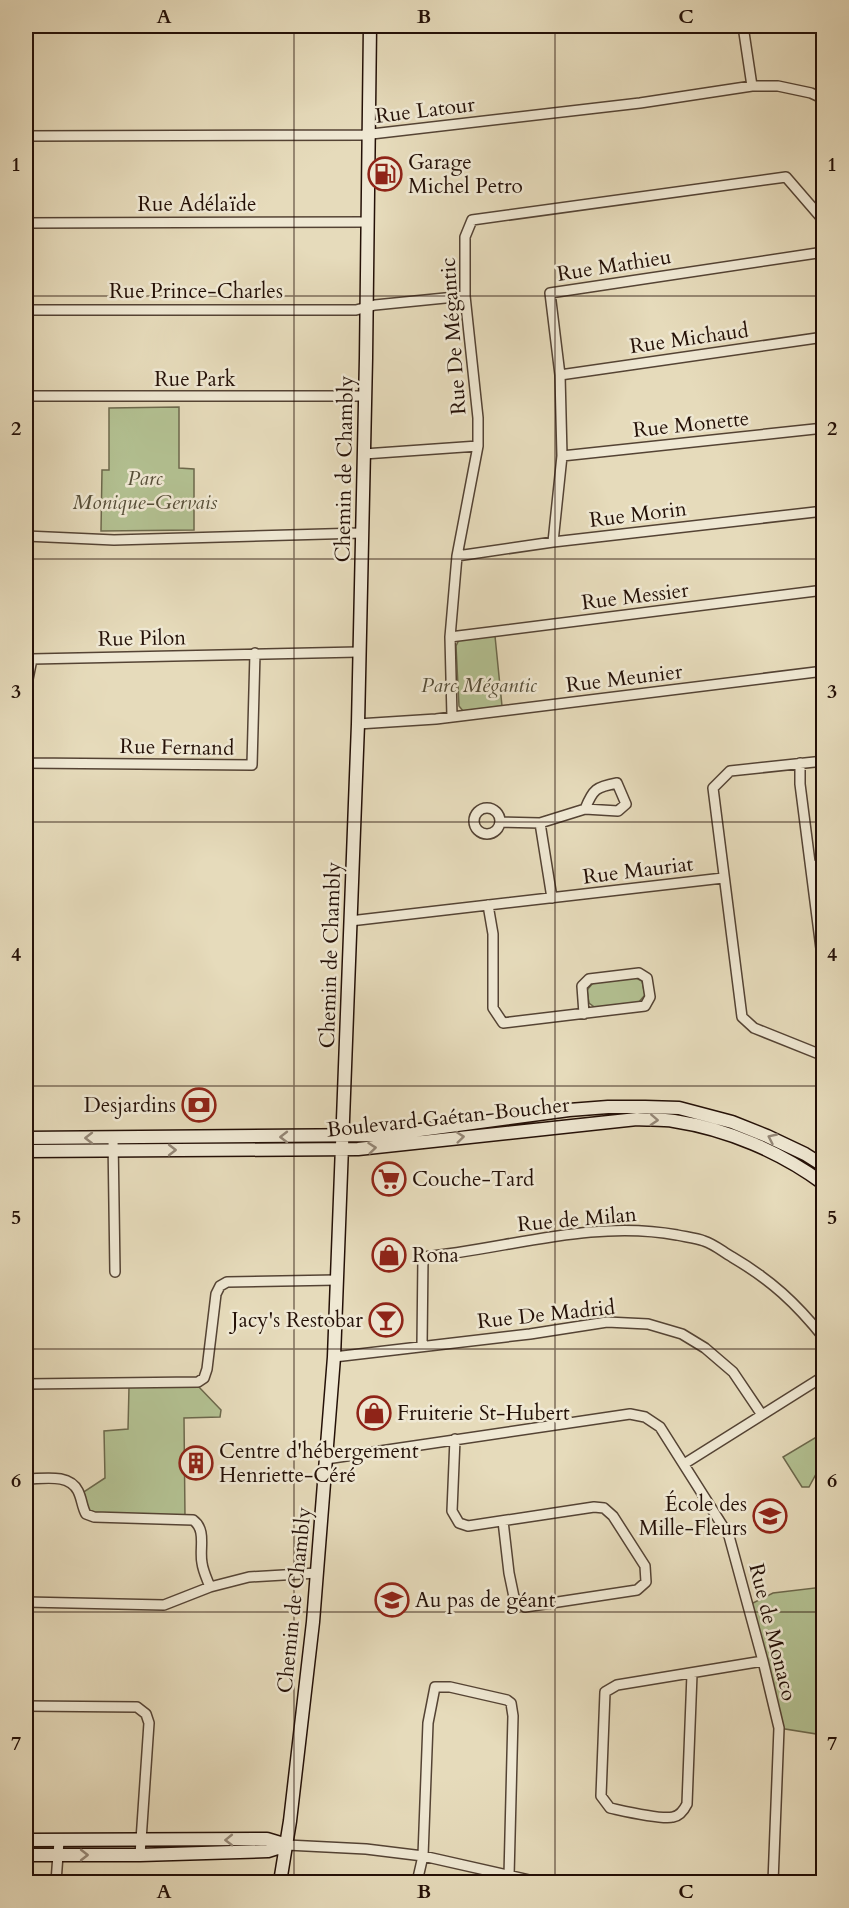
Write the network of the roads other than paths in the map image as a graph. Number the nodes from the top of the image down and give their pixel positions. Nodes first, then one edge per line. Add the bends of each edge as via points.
1 (370, 26) edge
2 (743, 26) edge
3 (752, 86) junction
4 (824, 99) edge
5 (370, 135) junction
6 (26, 136) edge
7 (824, 221) edge
8 (368, 222) junction
9 (26, 223) edge
10 (824, 252) edge
11 (465, 296) junction
12 (367, 307) junction
13 (26, 310) edge
14 (824, 337) edge
15 (560, 375) junction
16 (26, 396) edge
17 (364, 396) junction
18 (824, 428) edge
19 (478, 446) junction
20 (363, 454) junction
21 (562, 456) junction
22 (824, 511) edge
23 (362, 533) junction
24 (26, 536) edge
25 (553, 542) junction
26 (457, 556) junction
27 (824, 590) edge
28 (450, 637) junction
29 (358, 652) junction
30 (255, 653) junction
31 (824, 671) edge
32 (452, 717) junction
33 (358, 724) junction
34 (824, 761) edge
35 (27, 763) edge
36 (800, 763) junction
37 (585, 809) dead end
38 (500, 822) dead end
39 (540, 823) junction
40 (824, 864) edge
41 (811, 866) junction
42 (723, 878) junction
43 (552, 898) junction
44 (488, 905) junction
45 (350, 921) junction
46 (824, 972) edge
47 (584, 1014) junction
48 (824, 1056) edge
49 (342, 1136) junction
50 (29, 1139) edge
51 (114, 1144) junction
52 (342, 1149) junction
53 (26, 1151) edge
54 (824, 1166) edge
55 (824, 1184) edge
56 (115, 1272) dead end
57 (337, 1280) junction
58 (824, 1338) edge
59 (422, 1347) junction
60 (334, 1357) junction
61 (824, 1376) edge
62 (26, 1384) edge
63 (762, 1415) junction
64 (454, 1439) junction
65 (326, 1459) junction
66 (684, 1464) junction
67 (26, 1479) edge
68 (503, 1521) junction
69 (317, 1573) junction
70 (210, 1587) junction
71 (26, 1602) edge
72 (763, 1662) junction
73 (692, 1674) junction
74 (26, 1706) edge
75 (26, 1840) edge
76 (59, 1841) junction
77 (140, 1841) junction
78 (287, 1845) junction
79 (26, 1855) edge
80 (58, 1855) junction
81 (140, 1855) junction
82 (423, 1856) junction
83 (509, 1876) junction
84 (56, 1882) edge
85 (280, 1882) edge
86 (417, 1882) edge
87 (538, 1882) edge
88 (773, 1882) edge

1 - 5 street, Chemin de Chambly
2 - 3 street
3 - 4 street, Rue Latour via 778,86
3 - 5 street, Rue Latour
5 - 6 street, Rue Latour
5 - 8 street, Chemin de Chambly
7 - 11 street, Rue De Mégantic via 786,177 472,220 465,237
8 - 9 street, Rue Adélaïde
8 - 12 street, Chemin de Chambly
10 - 15 street, Rue Mathieu via 550,293
11 - 12 street, Rue Prince-Charles
11 - 19 street, Rue De Mégantic
12 - 13 street, Rue Prince-Charles
12 - 17 street, Chemin de Chambly
14 - 15 street, Rue Michaud
15 - 21 street, Rue Mathieu
16 - 17 street, Rue Park
17 - 20 street, Chemin de Chambly
18 - 21 street, Rue Monette
19 - 20 street
19 - 26 street, Rue De Mégantic
20 - 23 street, Chemin de Chambly
21 - 25 street, Rue Mathieu
22 - 25 street, Rue Morin
23 - 24 street via 114,540
23 - 29 street, Chemin de Chambly
25 - 26 street, Rue Morin
26 - 28 street, Rue De Mégantic
27 - 28 street, Rue Messier
28 - 32 street, Rue De Mégantic
29 - 30 street, Rue Pilon
29 - 33 street, Chemin de Chambly
30 - 35 street, Rue Pilon via 32,659
30 - 35 street, Rue Fernand via 252,765
31 - 32 street, Rue Meunier
32 - 33 street, Rue Meunier
33 - 45 street, Chemin de Chambly
34 - 36 street, Rue Mauriat
36 - 41 street
36 - 42 street, Rue Mauriat via 730,771 713,788
37 - 39 street
38 - 39 street
39 - 43 street
40 - 41 street
41 - 46 street
42 - 43 street, Rue Mauriat
42 - 48 street via 742,1017 754,1028
43 - 44 street, Rue Mauriat
44 - 45 street, Rue Mauriat
44 - 47 street via 493,934 493,1008 503,1023
45 - 49 street, Chemin de Chambly
47 - 47 street via 645,1006 650,997 647,978 639,973 589,979 582,986
49 -> 51 street, Boulevard Gaétan-Boucher
49 - 52 street, Chemin de Chambly
54 -> 49 street, Boulevard Gaétan-Boucher via 767,1136 679,1108 569,1110 400,1133
51 -> 50 street, Boulevard Gaétan-Boucher
51 -> 52 street, Boulevard Gaétan-Boucher
51 - 53 street, Boulevard Gaétan-Boucher
51 - 56 street
52 -> 55 street, Boulevard Gaétan-Boucher via 598,1122 674,1121 726,1133 763,1148
52 - 57 street, Chemin de Chambly
57 - 60 street, Chemin de Chambly
57 - 62 street via 227,1282 220,1286 207,1369 198,1382
58 - 59 street, Rue de Milan via 801,1310 762,1275 705,1241 650,1230 595,1232 423,1257
59 - 60 street, Rue De Madrid
59 - 63 street, Rue De Madrid via 607,1322 648,1324 682,1334 705,1348 733,1372
60 - 65 street, Chemin de Chambly
61 - 63 street
63 - 66 street
64 - 65 street, Rue de Monaco
64 - 66 street, Rue de Monaco via 630,1414 645,1417 660,1427
64 - 68 street via 452,1511 459,1523 468,1526
65 - 69 street, Chemin de Chambly
66 - 72 street, Rue de Monaco via 729,1536
67 - 70 street via 70,1482 76,1487 86,1514 94,1517 194,1520 201,1530 202,1563
68 - 68 street via 604,1508 645,1566 646,1582 637,1590 525,1606 514,1597
69 - 70 street via 249,1577
69 - 78 street, Chemin de Chambly
70 - 71 street via 164,1605
72 - 73 street
72 - 88 street, Rue de Monaco via 779,1728
73 - 73 street via 617,1685 605,1692 602,1796 610,1808 674,1817 687,1804
74 - 77 street via 137,1707 146,1714 149,1723
75 - 76 street
76 - 77 street
76 - 80 street
78 -> 77 street via 267,1839
77 - 81 street
78 - 81 street via 268,1851
78 - 82 street
78 - 85 street, Chemin de Chambly
79 - 80 street
80 -> 81 street
80 - 84 street
82 - 83 street
82 - 83 street via 429,1723 435,1688 450,1687 511,1703
82 - 86 street
83 - 87 street

